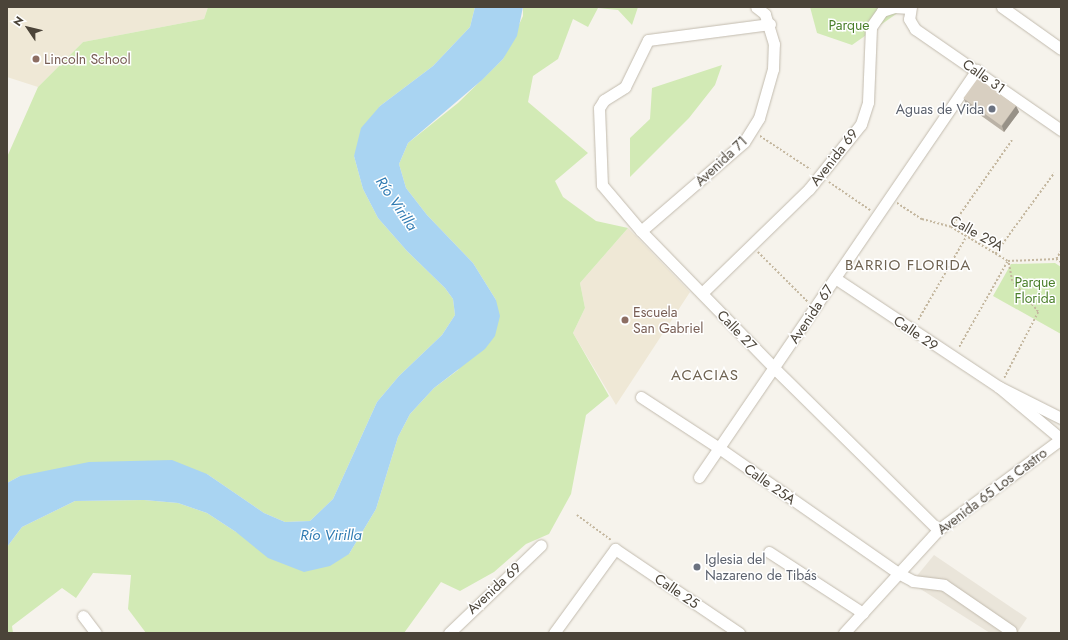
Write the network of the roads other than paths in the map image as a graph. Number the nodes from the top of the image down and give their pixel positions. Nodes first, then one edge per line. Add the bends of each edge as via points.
1 (756, 7) edge
2 (911, 7) edge
3 (1002, 7) edge
4 (909, 19) joint
5 (770, 24) junction
6 (1061, 49) edge
7 (976, 70) junction
8 (1061, 130) edge
9 (641, 231) junction
10 (835, 278) junction
11 (702, 293) junction
12 (774, 368) junction
13 (999, 387) junction
14 (641, 397) dead end
15 (1061, 418) edge
16 (1061, 439) edge
17 (719, 448) junction
18 (699, 477) dead end
19 (938, 530) junction
20 (541, 545) dead end
21 (769, 552) dead end
22 (898, 573) junction
23 (863, 613) junction
24 (83, 616) dead end
25 (1011, 631) dead end
26 (96, 633) edge
27 (449, 633) edge
28 (554, 633) edge
29 (739, 633) edge
30 (844, 633) edge

1 - 5 street via 765,14
2 - 4 street, Avenida 69
2 - 11 street, Avenida 69 via 888,8 874,21 869,36 868,102 861,124 809,189
3 - 6 street
4 - 7 street, Calle 31 via 915,29
5 - 9 street, Avenida 71 via 774,44 773,69 765,100 752,131 721,163
5 - 9 street, Calle 27 via 648,40 625,87 604,100 599,108 602,185
7 - 8 street, Calle 31
7 - 10 street, Avenida 67
9 - 11 street, Calle 27
10 - 12 street, Avenida 67
10 - 13 street, Calle 29
11 - 12 street, Calle 27
12 - 17 street, Avenida 67
12 - 19 street, Calle 27
13 - 15 street, Calle 29
13 - 16 street, Calle 29
14 - 17 street, Calle 25A
16 - 19 street, Avenida 65 Los Castro
17 - 18 street, Avenida 67
17 - 22 street, Calle 25A
19 - 22 street, Avenida 65 Los Castro
20 - 27 street, Avenida 69
21 - 23 street
22 - 23 street, Avenida 65 Los Castro
22 - 25 street, Calle 25A via 913,581 944,586
23 - 30 street, Avenida 65 Los Castro
24 - 26 street
28 - 29 street, Calle 25 via 614,549

